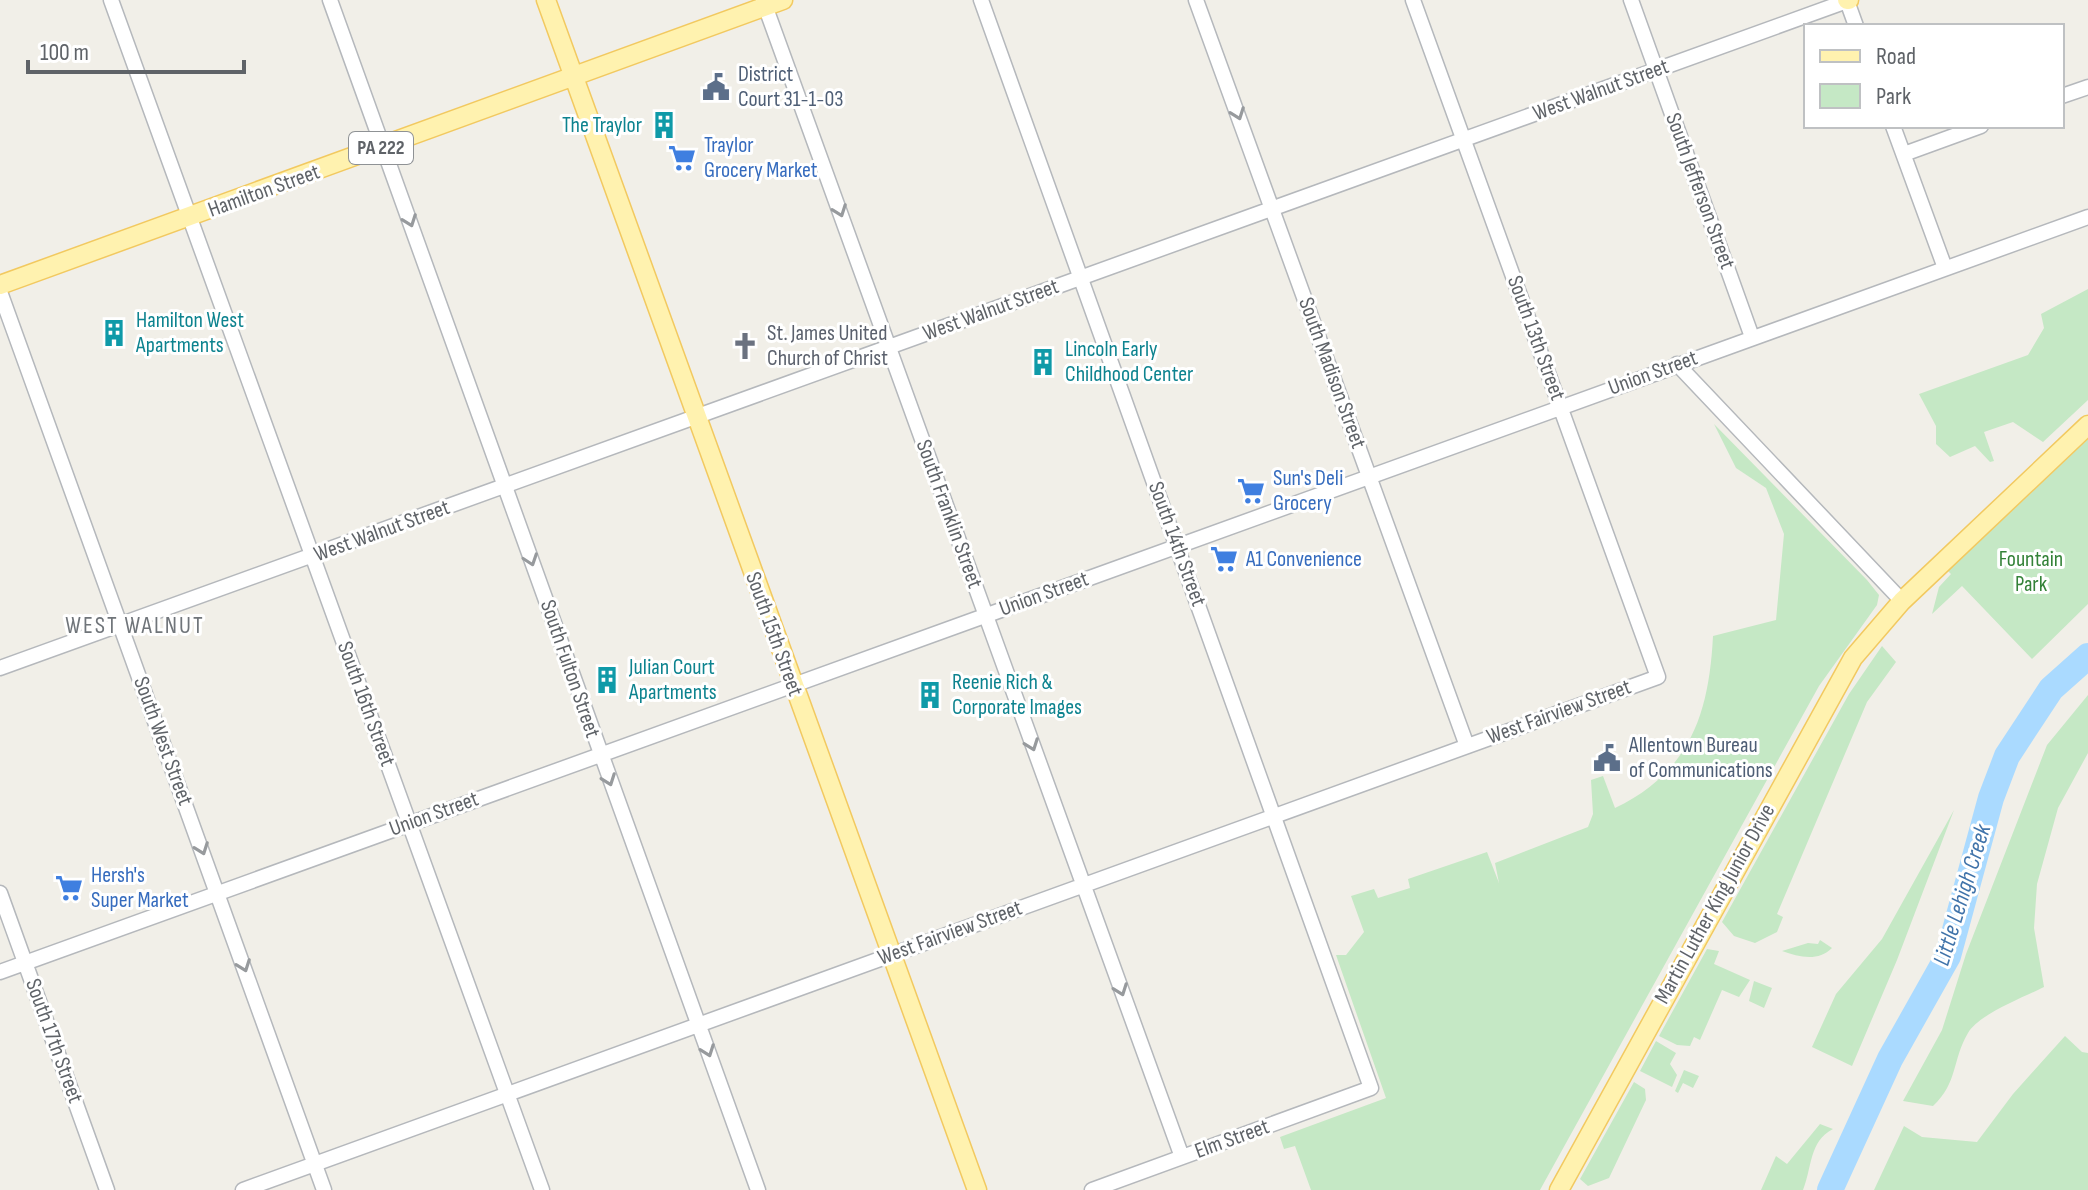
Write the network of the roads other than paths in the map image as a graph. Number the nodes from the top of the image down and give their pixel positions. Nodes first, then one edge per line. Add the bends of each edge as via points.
1 (111, 0) edge
2 (330, 0) edge
3 (546, 0) edge
4 (981, 0) edge
5 (1196, 0) edge
6 (1413, 0) edge
7 (1631, 0) edge
8 (1848, 0) edge
9 (771, 2) edge
10 (1855, 24) edge
11 (1656, 70) junction
12 (573, 77) junction
13 (2088, 87) edge
14 (2064, 95) edge
15 (1894, 128) edge
16 (1976, 128) edge
17 (1464, 140) junction
18 (384, 148) junction
19 (1904, 154) junction
20 (1272, 209) junction
21 (189, 217) junction
22 (2088, 217) edge
23 (1945, 268) junction
24 (1081, 278) junction
25 (0, 285) edge
26 (0, 292) edge
27 (1752, 337) junction
28 (889, 348) junction
29 (1677, 364) junction
30 (1560, 407) junction
31 (696, 418) junction
32 (2088, 425) edge
33 (1369, 476) junction
34 (505, 487) junction
35 (1177, 546) junction
36 (312, 556) junction
37 (1902, 601) junction
38 (985, 616) junction
39 (121, 625) junction
40 (0, 668) edge
41 (1658, 677) joint
42 (793, 685) junction
43 (1467, 746) junction
44 (600, 755) junction
45 (1274, 816) junction
46 (409, 823) junction
47 (1083, 885) junction
48 (217, 892) junction
49 (0, 893) edge
50 (891, 955) junction
51 (25, 962) junction
52 (0, 972) edge
53 (699, 1024) junction
54 (1371, 1088) joint
55 (507, 1094) junction
56 (1182, 1157) junction
57 (314, 1164) junction
58 (107, 1190) edge
59 (243, 1190) edge
60 (324, 1190) edge
61 (542, 1190) edge
62 (758, 1190) edge
63 (977, 1190) edge
64 (1092, 1190) edge
65 (1559, 1190) edge

1 - 21 street, South 16th Street
2 - 18 street, South Fulton Street
3 - 12 main road, South 15th Street
4 - 24 street, South 14th Street
5 -> 20 street, South Madison Street
6 - 17 street, South 13th Street
7 - 11 street, South Jefferson Street
8 - 10 street
8 - 11 street, West Walnut Street
9 - 12 main road, PA 222
9 -> 28 street, South Franklin Street
11 - 17 street, West Walnut Street
11 - 27 street, South Jefferson Street
12 - 18 main road, Hamilton Street / PA 222
12 - 31 main road, South 15th Street
13 - 14 street
15 - 19 street
16 - 19 street
17 - 20 street, West Walnut Street
17 - 30 street, South 13th Street
18 - 21 main road, Hamilton Street / PA 222
18 -> 34 street, South Fulton Street
19 - 23 street
20 - 24 street, West Walnut Street
20 - 33 street, South Madison Street
21 - 25 main road, Hamilton Street / PA 222
21 - 36 street, South 16th Street
22 - 23 street, Union Street
23 - 27 street, Union Street
24 - 28 street, West Walnut Street
24 - 35 street, South 14th Street
26 - 39 street, South West Street
27 - 29 street, Union Street
28 - 31 street, West Walnut Street
28 - 38 street, South Franklin Street
29 - 30 street, Union Street
29 - 37 street
30 - 33 street, Union Street
30 - 41 street, South 13th Street
31 - 34 street, West Walnut Street
31 - 42 main road, South 15th Street
32 - 37 main road, Martin Luther King Junior Drive
33 - 35 street, Union Street
33 - 43 street, South Madison Street
34 - 36 street, West Walnut Street
34 -> 44 street, South Fulton Street
35 - 38 street, Union Street
35 - 45 street, South 14th Street
36 - 39 street, West Walnut Street
36 - 46 street, South 16th Street
37 - 65 main road, Martin Luther King Junior Drive via 1836,685
38 - 42 street, Union Street
38 -> 47 street, South Franklin Street
39 - 40 street, West Walnut Street
39 -> 48 street, South West Street
41 - 43 street, West Fairview Street
42 - 44 street, Union Street
42 - 50 main road, South 15th Street
43 - 45 street, West Fairview Street
44 - 46 street, Union Street
44 -> 53 street, South Fulton Street
45 - 47 street, West Fairview Street
45 - 54 street, South 14th Street
46 - 48 street, Union Street
46 - 55 street, South 16th Street
47 - 50 street, West Fairview Street
47 -> 56 street, South Franklin Street
48 - 51 street, Union Street
48 -> 57 street, South West Street
49 - 51 street, South 17th Street
50 - 53 street, West Fairview Street
50 - 63 main road, South 15th Street
51 - 52 street, Union Street
51 - 58 street, South 17th Street
53 - 55 street, West Fairview Street
53 -> 62 street, South Fulton Street
54 - 56 street, Elm Street
55 - 57 street, West Fairview Street
55 - 61 street, South 16th Street
56 - 64 street, Elm Street
57 - 59 street, West Fairview Street
57 - 60 street, South West Street

